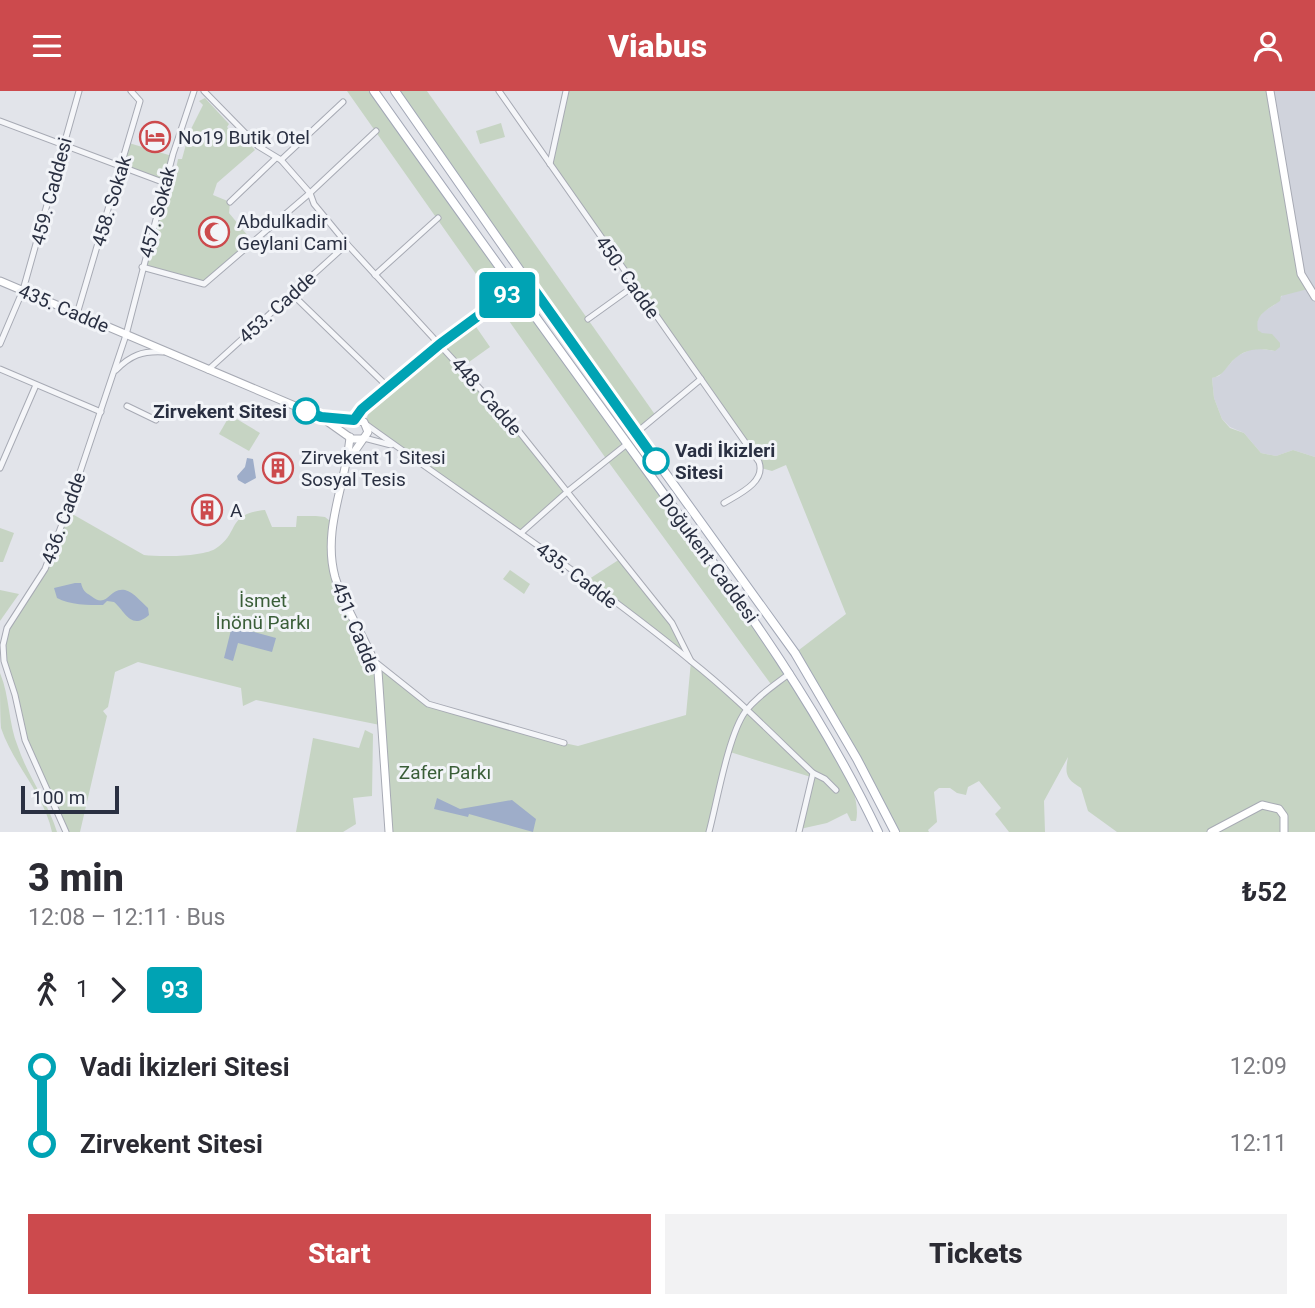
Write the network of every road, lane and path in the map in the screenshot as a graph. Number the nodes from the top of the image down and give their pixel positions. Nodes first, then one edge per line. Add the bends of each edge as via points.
1 (79, 91) edge
2 (131, 91) edge
3 (194, 91) edge
4 (204, 91) edge
5 (374, 91) edge
6 (395, 91) edge
7 (499, 91) edge
8 (566, 91) edge
9 (1270, 91) edge
10 (343, 103) dead end
11 (0, 121) edge
12 (376, 131) dead end
13 (62, 146) junction
14 (279, 159) junction
15 (550, 164) junction
16 (121, 167) junction
17 (165, 183) junction
18 (310, 193) junction
19 (230, 202) dead end
20 (438, 218) dead end
21 (347, 244) junction
22 (142, 267) junction
23 (375, 275) junction
24 (527, 280) junction
25 (0, 281) edge
26 (634, 286) junction
27 (514, 290) junction
28 (23, 291) junction
29 (292, 294) junction
30 (1315, 297) edge
31 (77, 314) junction
32 (588, 319) dead end
33 (126, 335) junction
34 (0, 344) edge
35 (440, 344) junction
36 (164, 352) junction
37 (0, 369) edge
38 (208, 370) junction
39 (114, 373) junction
40 (701, 379) junction
41 (36, 384) junction
42 (389, 388) junction
43 (376, 400) junction
44 (127, 407) dead end
45 (101, 412) junction
46 (321, 417) junction
47 (156, 419) dead end
48 (353, 420) junction
49 (367, 425) junction
50 (635, 433) junction
51 (349, 437) junction
52 (363, 438) junction
53 (627, 443) junction
54 (0, 447) edge
55 (401, 448) junction
56 (8, 450) junction
57 (346, 465) junction
58 (0, 468) edge
59 (566, 492) junction
60 (724, 503) dead end
61 (522, 533) junction
62 (374, 661) junction
63 (691, 661) junction
64 (790, 673) junction
65 (747, 710) junction
66 (564, 743) dead end
67 (813, 773) junction
68 (836, 790) dead end
69 (66, 832) edge
70 (389, 832) edge
71 (709, 832) edge
72 (799, 832) edge
73 (878, 832) edge
74 (895, 832) edge
75 (1211, 832) edge
76 (1284, 832) edge

1 - 13 street, 459. Caddesi
2 - 16 street, 458. Sokak via 140,101
3 - 17 street, 457. Sokak
4 - 14 street, 448. Cadde via 258,146
5 - 27 main road, Doğukent Caddesi
6 - 24 main road, Doğukent Caddesi
7 - 15 street, 450. Cadde
8 - 15 street
9 - 30 street via 1301,274
10 - 14 street
11 - 13 street
12 - 18 street
13 - 16 street
13 - 28 street, 459. Caddesi
14 - 18 street, 448. Cadde
14 - 19 street
15 - 26 street, 450. Cadde
16 - 17 street
16 - 31 street, 458. Sokak
17 - 22 street, 457. Sokak
18 - 21 street, 448. Cadde via 314,205
18 - 22 street via 204,284
20 - 23 street
21 - 23 street, 448. Cadde
21 - 29 street, 453. Cadde
22 - 33 street, 457. Sokak
23 - 35 street, 448. Cadde
24 - 27 street
24 - 50 main road, Doğukent Caddesi
25 - 28 street, 435. Cadde
26 - 32 street
26 - 40 street, 450. Cadde
27 - 35 street
27 - 53 main road, Doğukent Caddesi
28 - 31 street, 435. Cadde
28 - 34 street, 459. Caddesi
29 - 38 street, 453. Cadde
29 - 42 street
31 - 33 street, 435. Cadde
33 - 36 street, 435. Cadde
33 - 39 street, 436. Cadde
35 - 42 street
35 - 59 street, 448. Cadde via 517,429
36 - 38 street, 435. Cadde
36 - 39 street via 137,353
37 - 41 street
38 - 46 street, 435. Cadde
39 - 45 street, 436. Cadde
40 - 50 street
40 - 60 street, 450. Cadde via 761,468 755,482
41 - 45 street
41 - 56 street
42 - 43 street
43 - 48 street
43 - 49 street via 368,411
44 - 47 street
45 - 69 street, 436. Cadde via 45,569 4,636 4,661 29,751
46 - 48 street
46 - 51 street
48 - 49 street
48 - 51 street via 347,426
49 - 52 street
49 - 55 street, 435. Cadde
50 - 74 main road, Doğukent Caddesi via 795,653
51 - 52 street
51 - 57 street
52 - 55 street
52 - 57 street
53 - 59 street
53 - 64 main road, Doğukent Caddesi
54 - 56 street
55 - 61 street, 435. Cadde
56 - 58 street
57 - 62 street, 451. Cadde via 333,516 335,575
59 - 61 street
59 - 63 street, 448. Cadde via 672,623
61 - 63 street, 435. Cadde
62 - 66 street via 428,704
62 - 70 street, 451. Cadde
63 - 65 street, 435. Cadde
64 - 65 street
64 - 73 main road, Doğukent Caddesi
65 - 67 street, 435. Cadde
65 - 71 street via 735,732
67 - 68 street, 435. Cadde
67 - 72 street
75 - 76 street via 1262,805 1279,809

